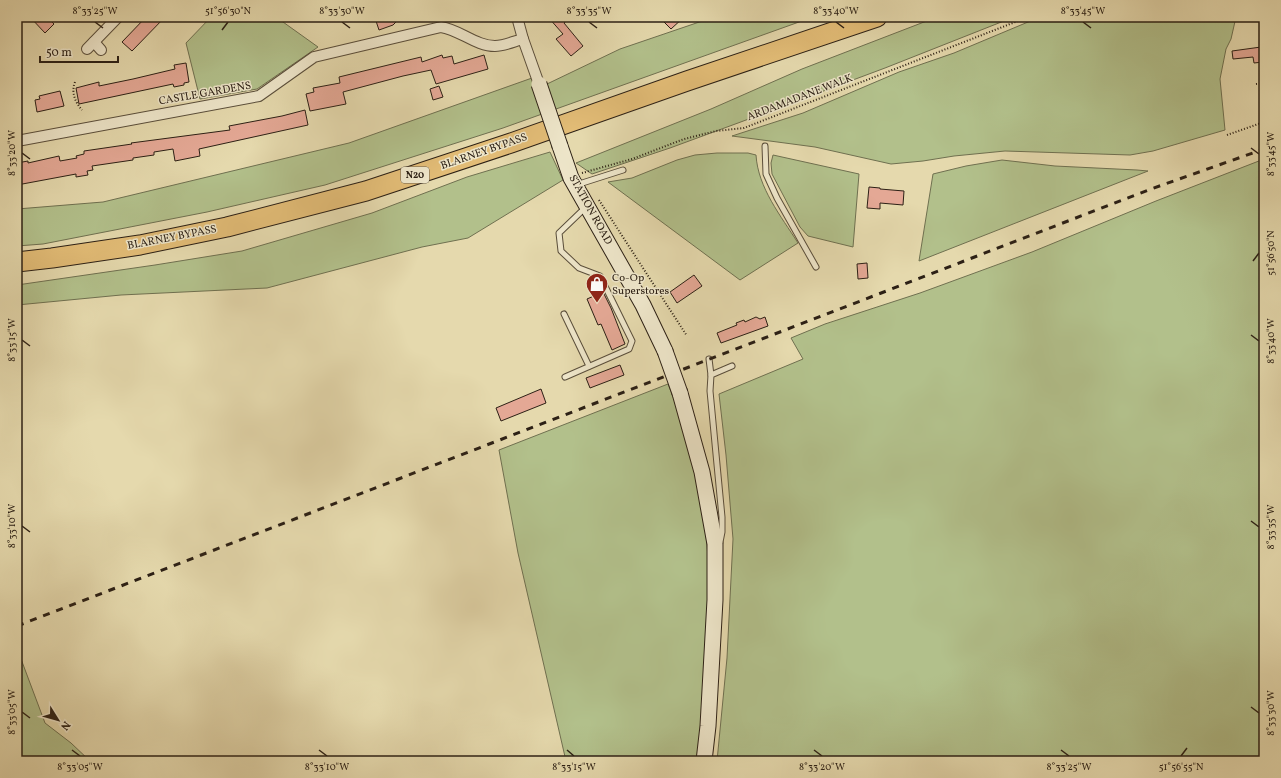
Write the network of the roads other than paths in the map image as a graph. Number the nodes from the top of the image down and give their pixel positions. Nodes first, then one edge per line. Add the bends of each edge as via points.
1 (118, 17) edge
2 (517, 17) edge
3 (877, 17) edge
4 (523, 39) junction
5 (101, 50) dead end
6 (539, 84) joint
7 (17, 141) edge
8 (765, 146) dead end
9 (623, 170) dead end
10 (581, 183) junction
11 (587, 206) junction
12 (17, 262) edge
13 (816, 267) dead end
14 (564, 314) dead end
15 (709, 359) dead end
16 (589, 366) junction
17 (732, 366) dead end
18 (711, 375) junction
19 (565, 377) dead end
20 (715, 544) junction
21 (704, 761) edge

1 - 5 street via 91,46
2 - 4 street, STATION ROAD
3 - 12 highway, BLARNEY BYPASS / N20 via 366,191 220,229 140,245
4 - 6 street, STATION ROAD
4 - 7 street, CASTLE GARDENS via 496,46 481,43 441,27 314,57 259,96
6 - 10 street, STATION ROAD, bridge via 571,178
8 - 13 lane via 766,174
9 - 10 lane
10 - 11 street, STATION ROAD
11 - 16 lane via 559,233 561,251 579,268 600,276 632,341 629,349
11 - 20 street, STATION ROAD, bridge via 643,305 665,351 680,392 702,472
14 - 16 lane
15 - 18 lane
16 - 19 lane
17 - 18 lane
18 - 20 lane via 710,398 722,525 720,542
20 - 21 street, STATION ROAD via 715,600

